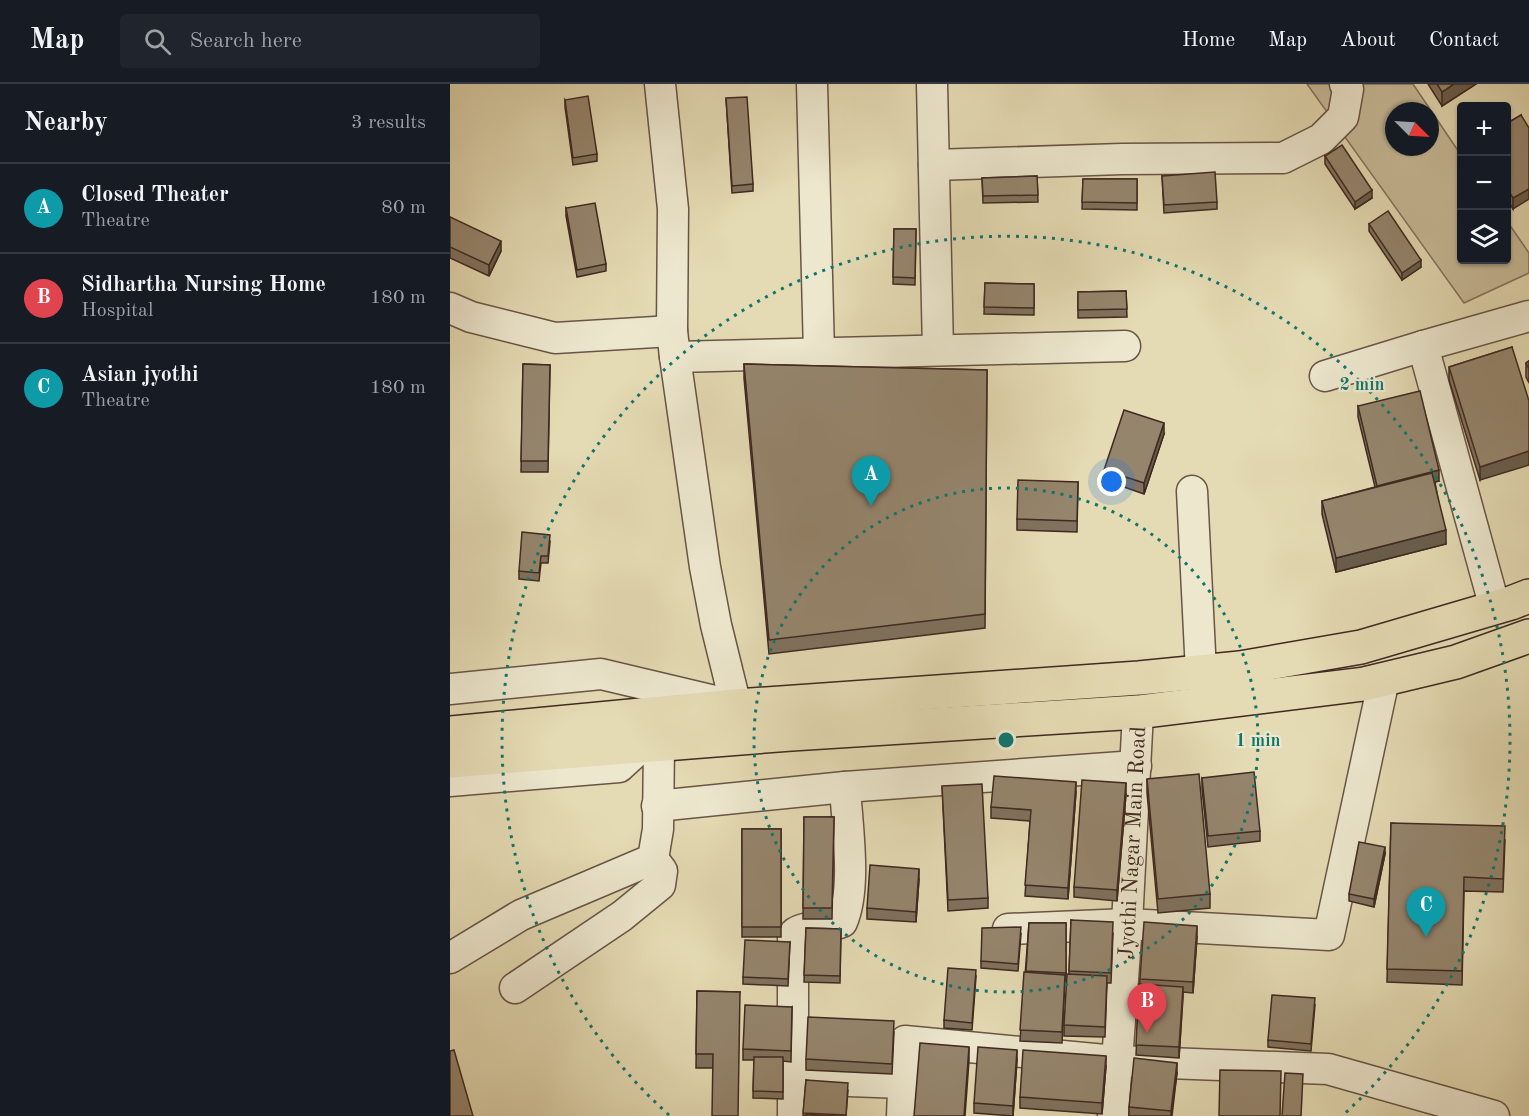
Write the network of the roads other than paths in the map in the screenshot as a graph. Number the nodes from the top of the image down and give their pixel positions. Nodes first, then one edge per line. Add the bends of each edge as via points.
1 (660, 84) edge
2 (812, 84) edge
3 (932, 84) edge
4 (1345, 84) edge
5 (934, 165) junction
6 (450, 308) edge
7 (1529, 316) edge
8 (673, 344) junction
9 (1125, 346) dead end
10 (1423, 346) junction
11 (938, 351) junction
12 (819, 353) junction
13 (1325, 376) dead end
14 (1192, 491) dead end
15 (1529, 596) edge
16 (1495, 608) junction
17 (1529, 636) edge
18 (1201, 672) junction
19 (1384, 679) junction
20 (450, 689) edge
21 (736, 706) junction
22 (1138, 712) junction
23 (450, 733) edge
24 (596, 734) junction
25 (651, 745) junction
26 (450, 761) edge
27 (1136, 766) junction
28 (450, 781) edge
29 (844, 787) junction
30 (657, 806) junction
31 (653, 859) junction
32 (1127, 924) junction
33 (1008, 929) edge
34 (450, 958) edge
35 (515, 988) dead end
36 (1116, 1061) junction
37 (795, 1079) junction
38 (903, 1083) junction
39 (793, 1116) edge
40 (902, 1116) edge
41 (1113, 1116) edge
42 (1494, 1116) edge

1 - 8 street via 672,209
2 - 12 street
3 - 5 street
4 - 5 street via 1348,89 1343,117 1321,139 1283,158
5 - 11 street
6 - 8 street via 555,338
7 - 10 street
8 - 12 street
8 - 21 street via 705,567
9 - 11 street
10 - 13 street
10 - 16 street
11 - 12 street
14 - 18 street
15 - 16 highway
16 - 18 highway via 1361,647 1240,669
17 - 19 highway via 1456,662
18 - 21 highway
19 - 22 highway
19 - 32 street via 1329,935
20 - 21 street via 601,674
21 - 24 highway
22 - 25 highway
22 - 27 street, Jyothi Nagar Main Road
23 - 24 highway
24 - 25 highway
24 - 26 highway
25 - 28 street via 620,767
25 - 30 street
27 - 29 street
27 - 32 street, Jyothi Nagar Main Road
29 - 30 street
29 - 37 street via 848,908 842,922 831,927 802,928 793,938
30 - 31 street
31 - 34 street via 521,915
31 - 35 street via 662,872 660,885 622,916
32 - 33 street
32 - 36 street, Jyothi Nagar Main Road
36 - 38 street via 905,1041
36 - 41 street, Jyothi Nagar Main Road
36 - 42 street via 1328,1069
37 - 38 street
37 - 39 street
38 - 40 street

